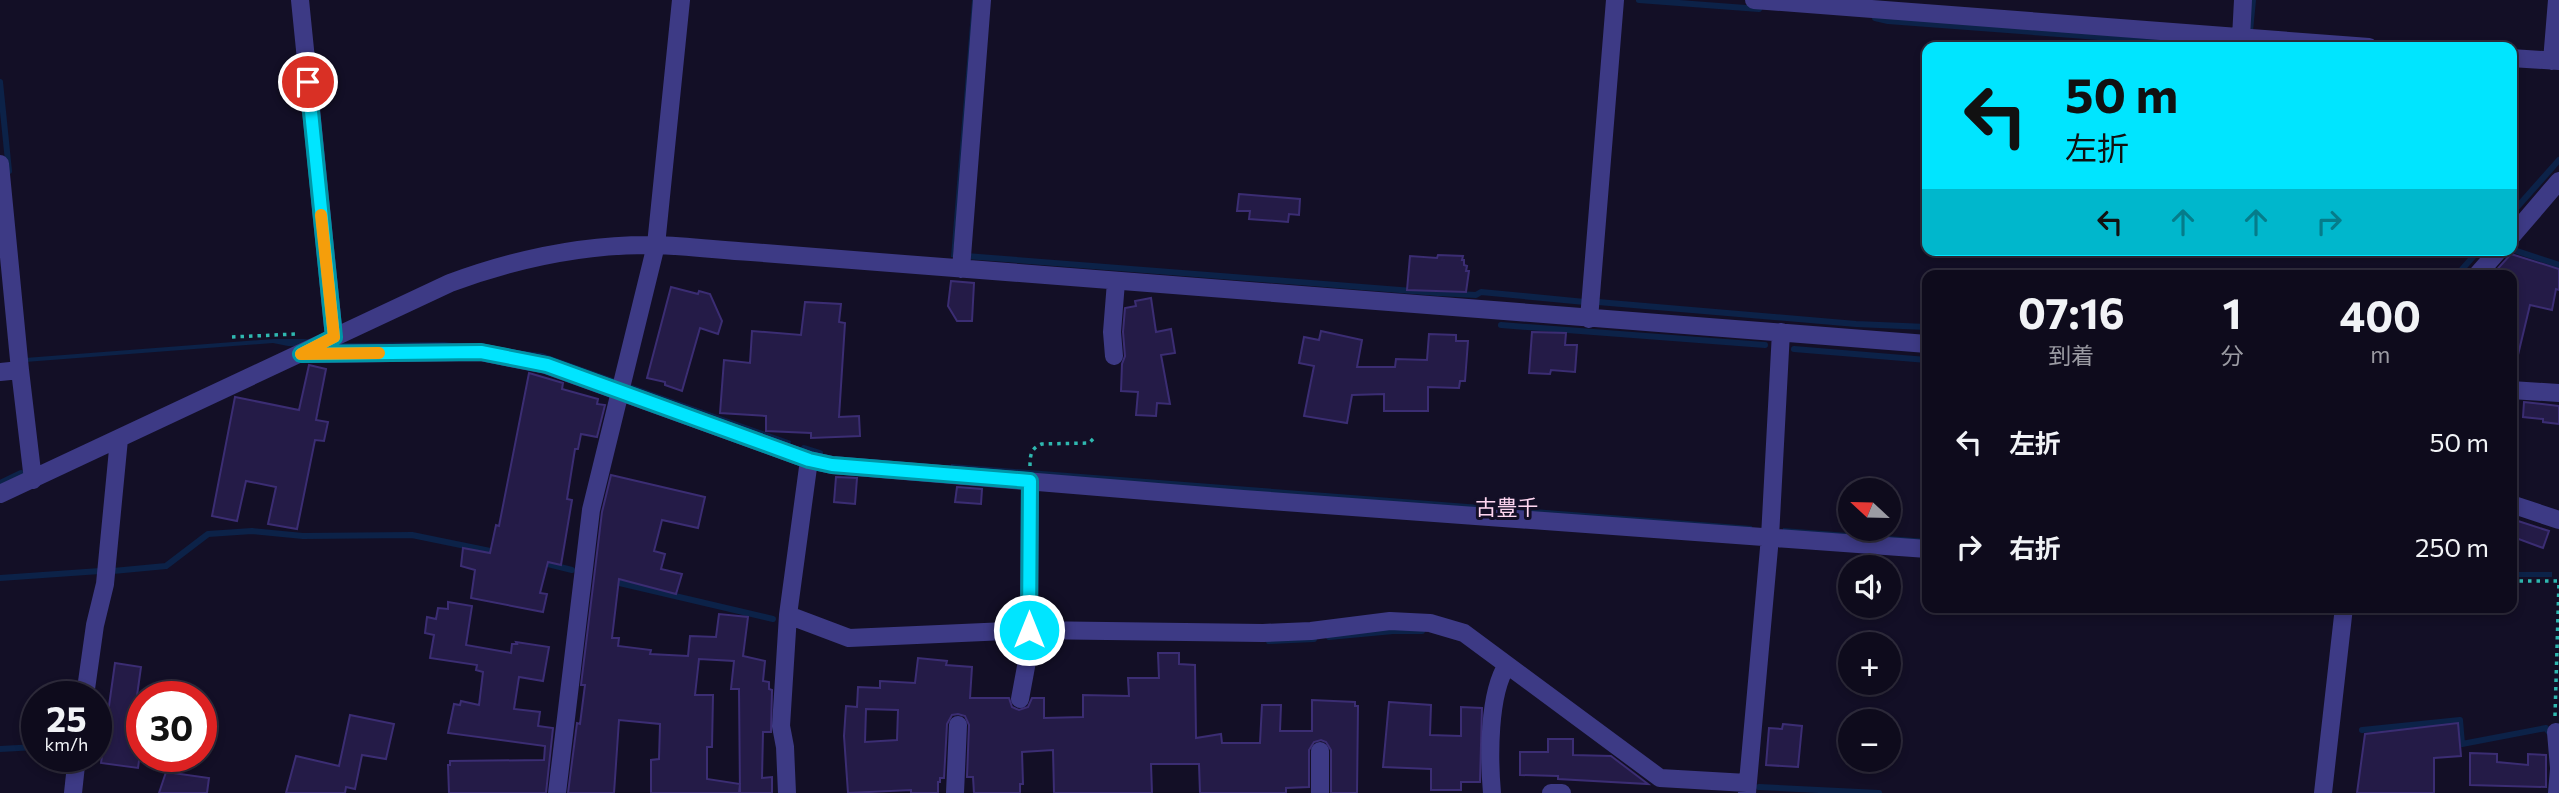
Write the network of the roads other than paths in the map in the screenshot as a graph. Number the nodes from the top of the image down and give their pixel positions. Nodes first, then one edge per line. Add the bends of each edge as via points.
1 (300, 0) edge
2 (681, 0) edge
3 (982, 0) edge
4 (1615, 0) edge
5 (1754, 0) edge
6 (2244, 0) edge
7 (2557, 0) edge
8 (1928, 7) edge
9 (2241, 38) junction
10 (2298, 42) edge
11 (2517, 58) edge
12 (2556, 61) edge
13 (0, 164) edge
14 (2559, 181) edge
15 (2517, 230) edge
16 (656, 245) junction
17 (2494, 256) edge
18 (961, 270) junction
19 (2482, 270) edge
20 (1116, 282) junction
21 (1589, 319) junction
22 (1781, 332) junction
23 (332, 338) junction
24 (1922, 344) edge
25 (303, 345) junction
26 (1114, 356) dead end
27 (20, 370) junction
28 (0, 372) edge
29 (2517, 390) edge
30 (621, 391) junction
31 (2559, 393) edge
32 (120, 439) junction
33 (809, 460) junction
34 (1030, 475) junction
35 (33, 480) junction
36 (0, 494) edge
37 (2517, 506) edge
38 (2559, 520) edge
39 (1770, 537) junction
40 (1922, 549) edge
41 (2343, 613) edge
42 (788, 615) junction
43 (1029, 630) junction
44 (1507, 665) junction
45 (87, 681) edge
46 (1020, 699) dead end
47 (958, 725) dead end
48 (2556, 732) road end
49 (1320, 751) dead end
50 (2559, 769) edge
51 (75, 772) edge
52 (1747, 788) edge
53 (73, 793) edge
54 (557, 793) edge
55 (787, 793) edge
56 (955, 793) edge
57 (1320, 793) edge
58 (1492, 793) edge
59 (1551, 793) edge
60 (1562, 793) edge
61 (2323, 793) edge
62 (2557, 793) edge

1 - 23 street
2 - 16 street
3 - 18 street
4 - 21 street
5 - 8 street
6 - 9 street
7 - 12 street
8 - 9 street
9 - 10 street
11 - 12 street
13 - 27 street
14 - 15 street
16 - 18 street
16 - 23 street via 588,249 487,269
16 - 30 street
17 - 19 street
18 - 20 street
20 - 21 street
20 - 26 street
21 - 22 street
22 - 24 street
22 - 39 street
23 - 25 street
25 - 30 street via 481,352 547,365
25 - 32 street
27 - 28 street
27 - 35 street
29 - 31 street
30 - 33 street
30 - 54 street via 591,510
32 - 35 street
32 - 45 street via 105,584
33 - 34 street
33 - 42 street
34 - 39 street
34 - 43 street
35 - 36 street
37 - 38 street
39 - 40 street
39 - 52 street
41 - 61 street
42 - 43 street via 849,638
42 - 55 street via 781,726
43 - 44 street via 1263,633 1390,621 1430,623 1464,633
43 - 46 street
44 - 52 street via 1660,778
44 - 58 street via 1495,688
47 - 56 street
48 - 50 street
49 - 57 street
50 - 62 street
51 - 53 street
59 - 60 street

